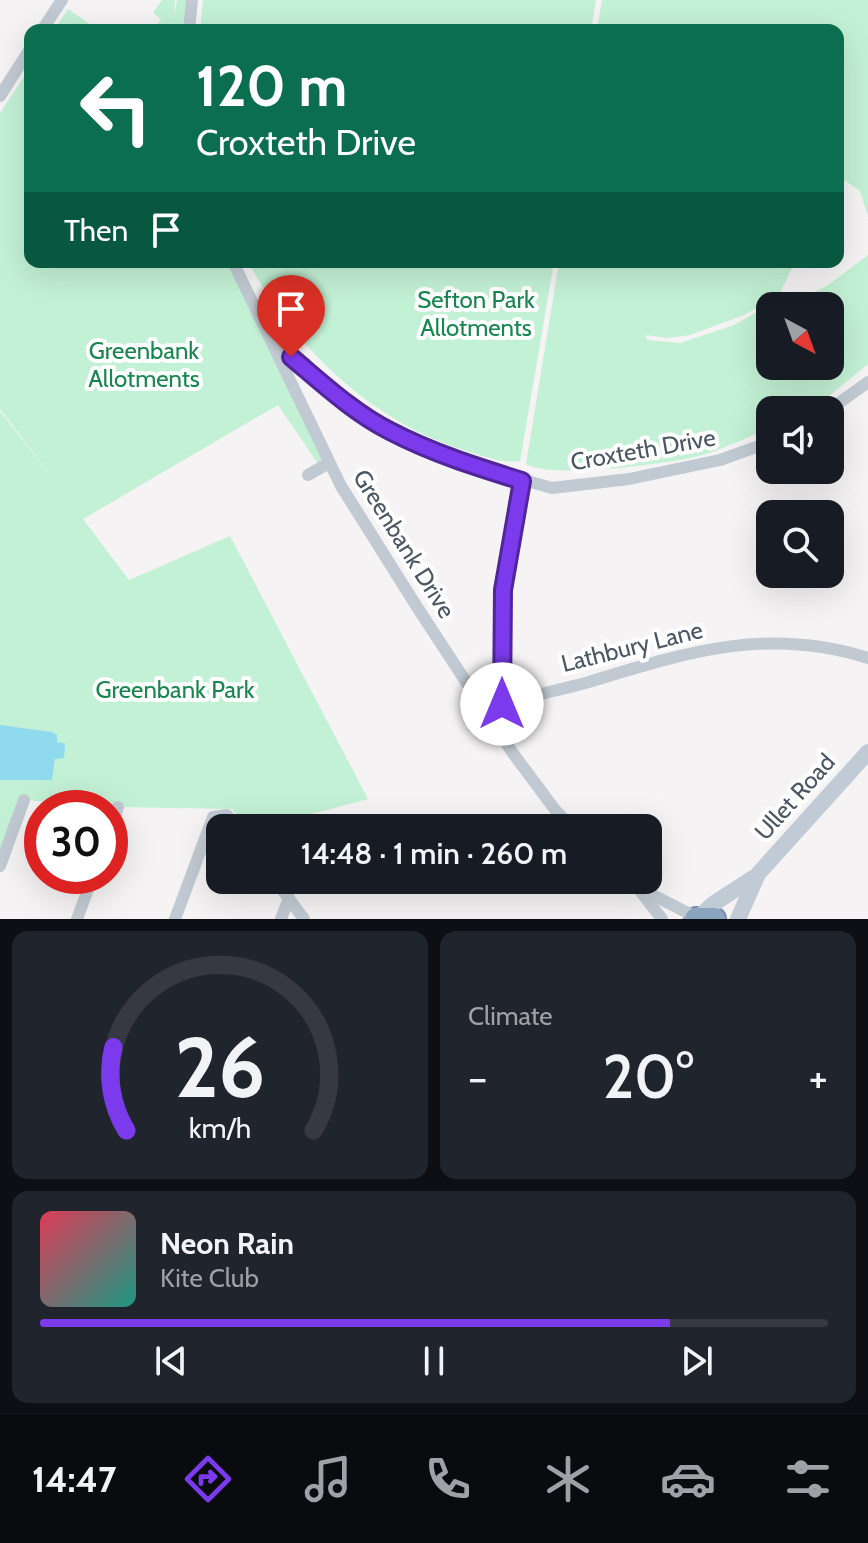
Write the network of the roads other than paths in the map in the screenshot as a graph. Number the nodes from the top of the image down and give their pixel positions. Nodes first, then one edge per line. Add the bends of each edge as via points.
1 (62, 0) edge
2 (192, 0) edge
3 (46, 24) edge
4 (190, 24) edge
5 (24, 58) edge
6 (0, 96) edge
7 (236, 268) edge
8 (271, 341) junction
9 (868, 382) edge
10 (844, 399) edge
11 (756, 447) edge
12 (329, 463) junction
13 (308, 475) dead end
14 (522, 481) junction
15 (868, 658) edge
16 (502, 704) junction
17 (499, 731) junction
18 (868, 752) edge
19 (24, 800) dead end
20 (559, 814) edge
21 (206, 836) edge
22 (0, 866) edge
23 (758, 874) junction
24 (86, 894) edge
25 (286, 894) edge
26 (641, 894) edge
27 (653, 894) edge
28 (289, 898) junction
29 (77, 919) edge
30 (175, 919) edge
31 (281, 919) edge
32 (304, 919) edge
33 (662, 919) edge
34 (697, 919) edge
35 (714, 919) edge
36 (738, 919) edge

1 - 3 street
2 - 4 street
5 - 6 street
7 - 8 street, Greenbank Drive
8 - 12 street, Greenbank Drive
8 - 14 street, Croxteth Drive via 388,430 463,463
9 - 10 street
11 - 14 street, Croxteth Drive via 629,479 552,488
12 - 13 street
12 - 17 street, Greenbank Drive
14 - 16 street via 503,590
15 - 16 street, Lathbury Lane via 817,644 699,649
16 - 17 street
17 - 20 street, Greenbank Drive
18 - 23 main road, Ullet Road
19 - 22 street
21 - 30 street
23 - 34 main road, Ullet Road
23 - 36 main road, Ullet Road
24 - 29 street
25 - 28 street
26 - 33 street
27 - 34 street
28 - 31 street
28 - 32 street
34 - 35 highway

